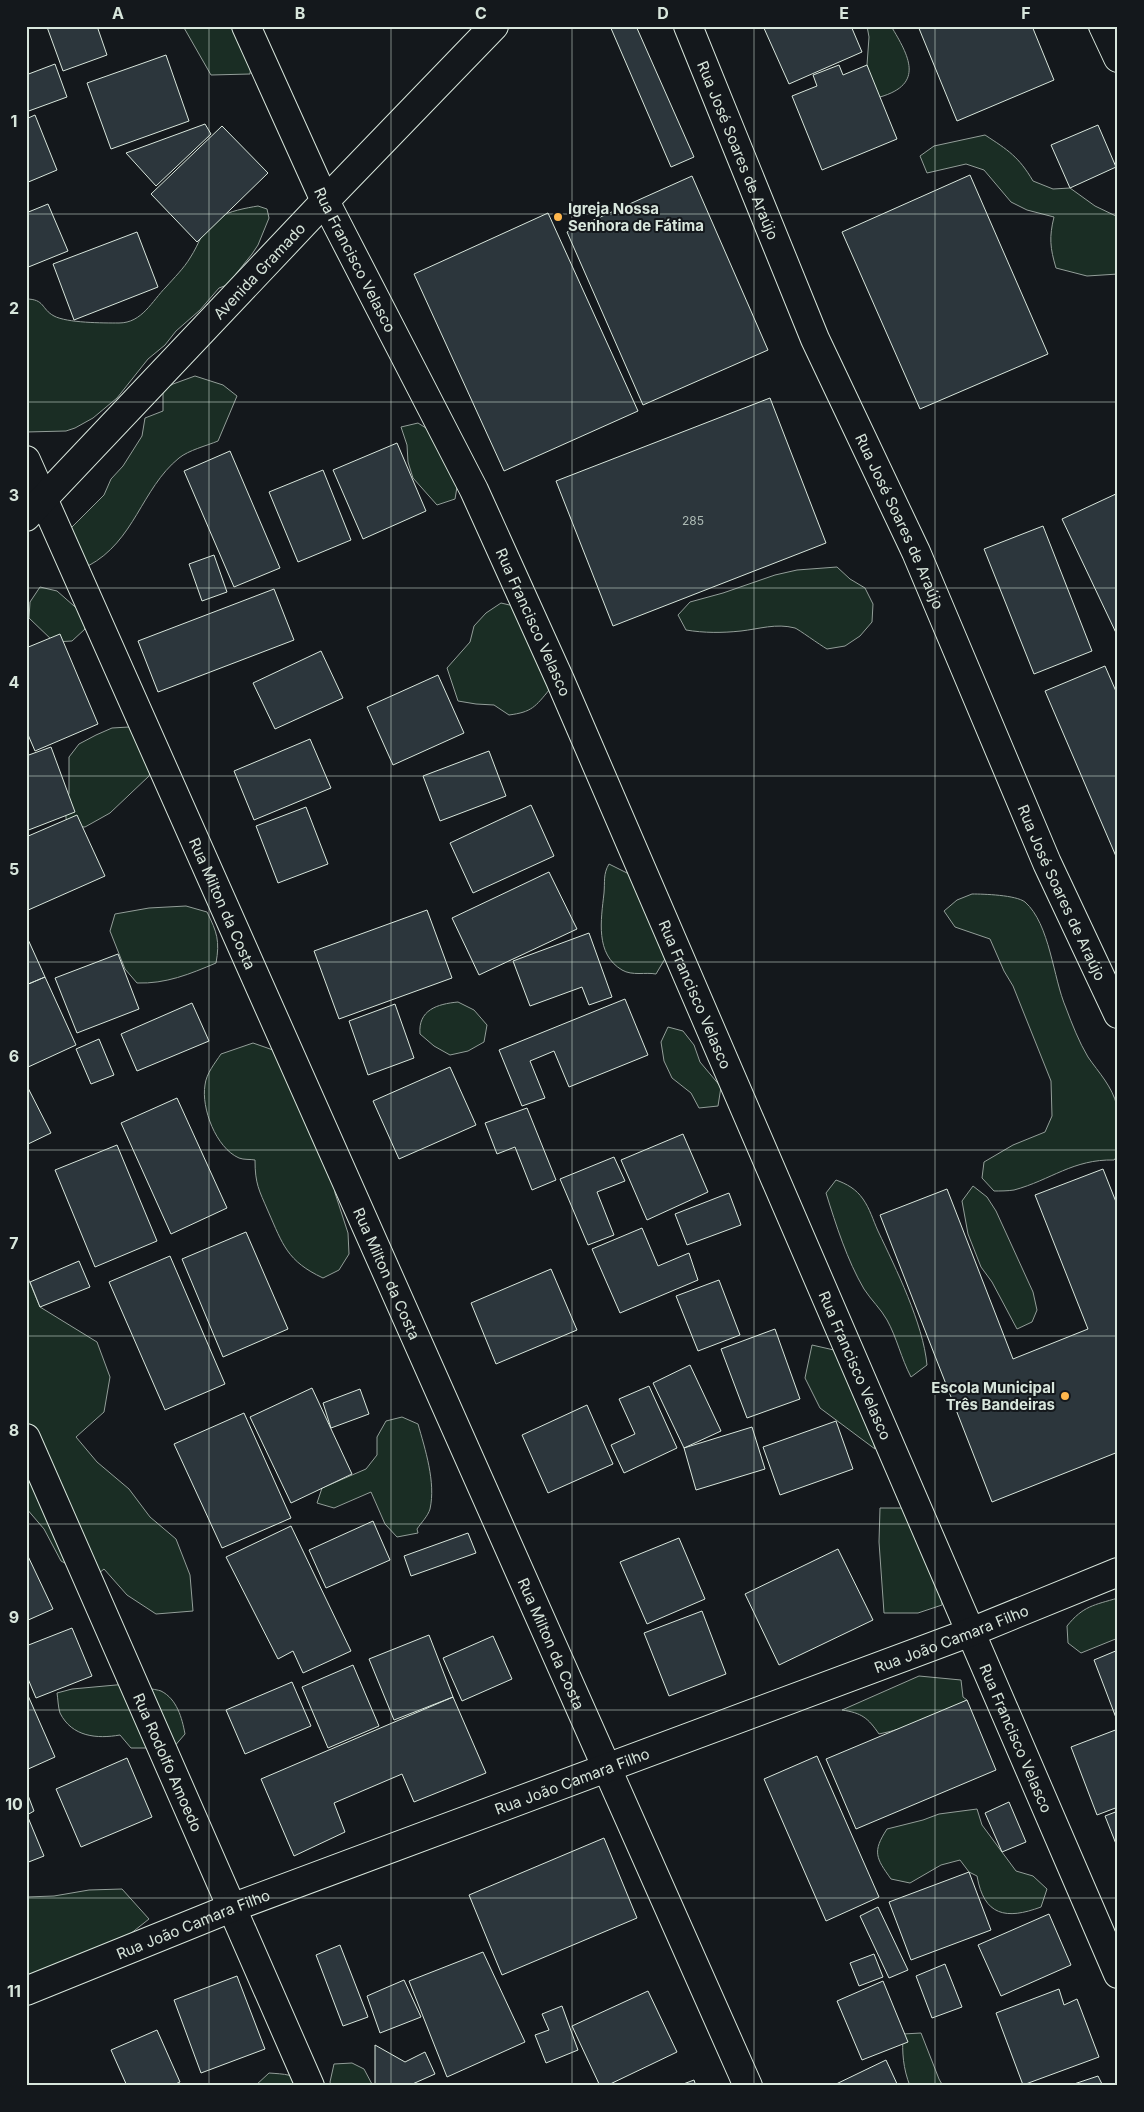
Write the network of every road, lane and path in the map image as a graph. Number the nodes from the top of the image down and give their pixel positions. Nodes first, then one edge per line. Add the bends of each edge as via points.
1 (246, 26) edge
2 (494, 26) edge
3 (688, 26) edge
4 (1103, 26) edge
5 (1118, 58) edge
6 (324, 202) junction
7 (26, 460) edge
8 (35, 508) edge
9 (1118, 1014) edge
10 (26, 1438) edge
11 (1118, 1572) edge
12 (971, 1632) junction
13 (608, 1768) junction
14 (231, 1908) junction
15 (1118, 1974) edge
16 (26, 1992) edge
17 (310, 2086) edge
18 (748, 2086) edge

1 - 6 street, Rua Francisco Velasco
2 - 6 street, Avenida Gramado
3 - 9 street, Rua José Soares de Araújo via 815,339 916,552 1047,863
4 - 5 street
6 - 8 street, Avenida Gramado
6 - 12 street, Rua Francisco Velasco via 474,490 556,671
7 - 8 street, Rua Milton da Costa
8 - 13 street, Rua Milton da Costa
10 - 14 street, Rua Rodolfo Amoedo
11 - 12 street, Rua João Camara Filho
12 - 13 street, Rua João Camara Filho
12 - 15 street, Rua Francisco Velasco
13 - 14 street, Rua João Camara Filho
13 - 18 street, Rua Milton da Costa
14 - 16 street, Rua João Camara Filho
14 - 17 street, Rua Rodolfo Amoedo

